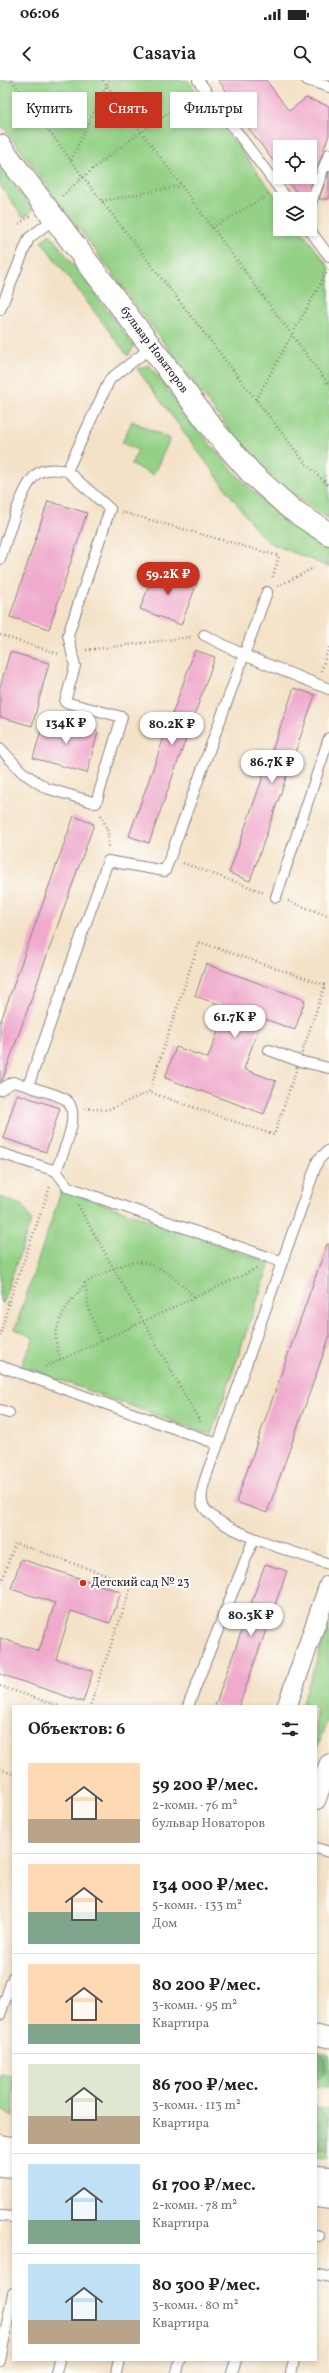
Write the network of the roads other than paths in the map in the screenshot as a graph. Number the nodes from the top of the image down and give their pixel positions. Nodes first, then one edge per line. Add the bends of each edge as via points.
1 (307, 80) edge
2 (201, 84) edge
3 (329, 87) edge
4 (0, 146) edge
5 (329, 154) edge
6 (327, 165) edge
7 (281, 192) edge
8 (316, 192) edge
9 (55, 218) junction
10 (314, 236) edge
11 (329, 256) edge
12 (0, 310) edge
13 (152, 347) junction
14 (67, 471) junction
15 (329, 534) edge
16 (0, 559) edge
17 (271, 590) road end
18 (204, 635) road end
19 (244, 655) junction
20 (329, 689) edge
21 (329, 738) edge
22 (0, 748) edge
23 (276, 897) road end
24 (269, 1050) dead end
25 (329, 1068) edge
26 (28, 1086) junction
27 (0, 1090) edge
28 (329, 1150) edge
29 (0, 1153) edge
30 (56, 1172) junction
31 (279, 1261) junction
32 (0, 1366) edge
33 (214, 1443) junction
34 (254, 1538) junction
35 (329, 1564) edge
36 (329, 1585) edge
37 (188, 1705) edge
38 (287, 1705) edge
39 (329, 1764) edge
40 (317, 1797) edge
41 (317, 1848) edge
42 (329, 1852) edge
43 (12, 1980) edge
44 (0, 2015) edge
45 (317, 2035) edge
46 (329, 2038) edge
47 (0, 2134) edge
48 (12, 2143) edge
49 (0, 2146) edge
50 (12, 2148) edge
51 (0, 2164) edge
52 (12, 2166) edge
53 (317, 2177) edge
54 (329, 2178) edge
55 (317, 2196) edge
56 (329, 2198) edge
57 (0, 2216) edge
58 (12, 2217) edge
59 (317, 2274) edge
60 (329, 2277) edge
61 (12, 2298) edge
62 (0, 2361) edge
63 (59, 2361) edge
64 (119, 2361) edge
65 (180, 2361) edge
66 (236, 2361) edge
67 (294, 2361) edge
68 (56, 2373) edge
69 (116, 2373) edge
70 (177, 2373) edge
71 (232, 2373) edge
72 (291, 2373) edge

1 - 3 lane
2 - 7 lane
4 - 9 street, бульвар Новаторов
5 - 6 lane
6 - 8 lane
9 - 12 lane via 29,238
9 - 13 street, бульвар Новаторов
10 - 11 lane
13 - 14 lane via 110,379
13 - 15 street, бульвар Новаторов via 216,433 252,474 291,508
14 - 16 lane via 54,468 38,472 26,484
14 - 22 lane via 110,509 68,635 75,666 65,702 122,717 96,803 46,788 22,772
17 - 19 lane
18 - 19 lane
19 - 20 lane
19 - 26 lane via 165,871 108,861
21 - 23 lane
24 - 25 lane
26 - 27 lane via 13,1082
26 - 30 lane via 64,1099 73,1107 74,1118
28 - 31 lane via 318,1160
29 - 30 lane
30 - 31 lane via 68,1187
31 - 33 lane
32 - 33 lane
33 - 34 lane via 202,1490 202,1502 206,1511 216,1520
34 - 35 lane
34 - 37 lane
36 - 38 street
39 - 40 street
41 - 42 lane
43 - 44 lane
45 - 46 street
47 - 48 street
49 - 50 street
51 - 52 street
53 - 54 street
55 - 56 street
57 - 58 lane
59 - 60 lane
61 - 62 lane
63 - 68 lane
64 - 69 lane
65 - 70 lane
66 - 71 lane
67 - 72 lane

